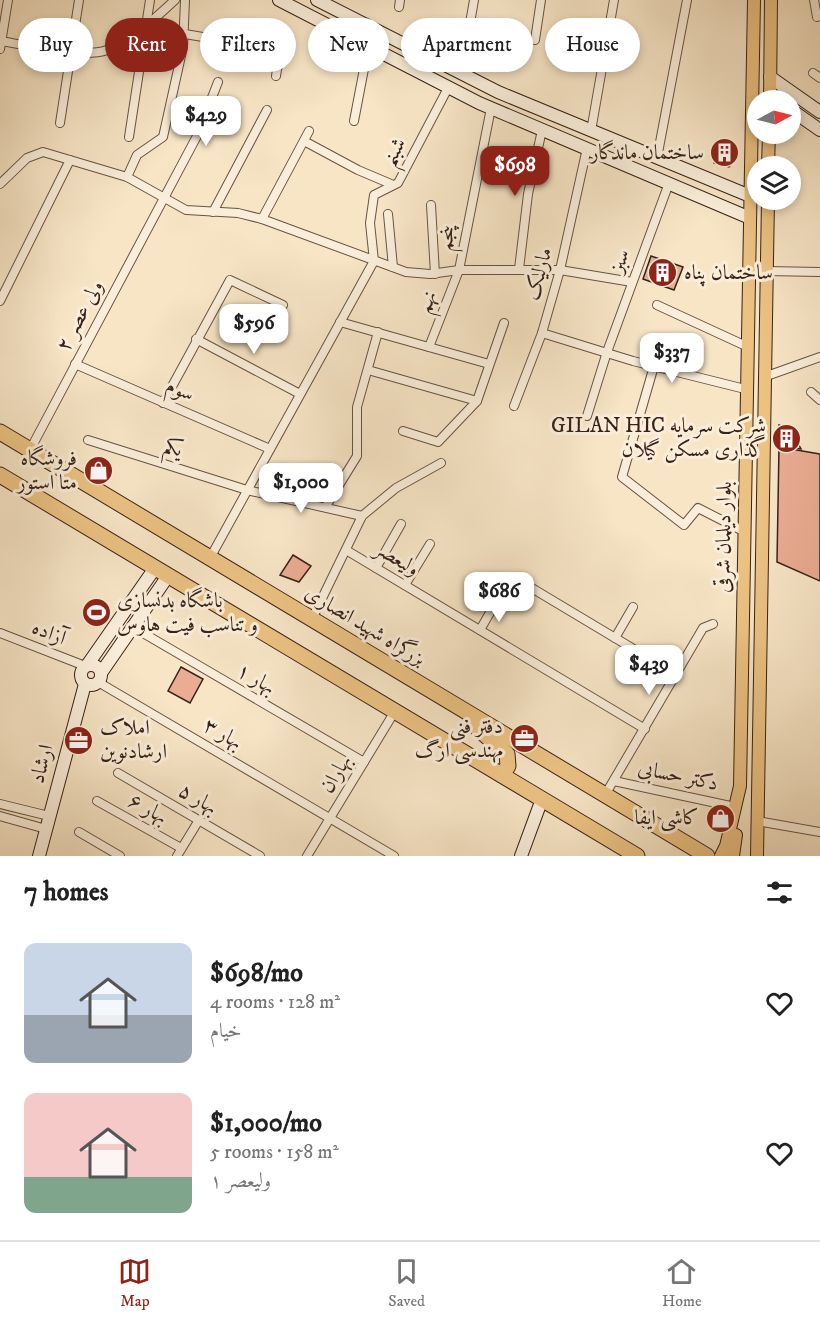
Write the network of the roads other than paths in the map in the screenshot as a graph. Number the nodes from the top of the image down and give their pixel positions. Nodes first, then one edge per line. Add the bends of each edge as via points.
1 (8, 0) edge
2 (79, 0) edge
3 (150, 0) edge
4 (175, 0) edge
5 (185, 0) edge
6 (279, 0) edge
7 (317, 0) edge
8 (474, 0) edge
9 (541, 0) edge
10 (614, 0) edge
11 (687, 0) edge
12 (754, 0) edge
13 (771, 0) edge
14 (813, 0) edge
15 (817, 17) dead end
16 (76, 18) edge
17 (146, 18) edge
18 (154, 18) edge
19 (185, 18) edge
20 (312, 18) edge
21 (471, 18) edge
22 (188, 35) edge
23 (535, 40) dead end
24 (401, 43) edge
25 (0, 44) edge
26 (18, 46) edge
27 (389, 58) edge
28 (68, 72) edge
29 (138, 72) edge
30 (177, 72) edge
31 (363, 72) edge
32 (456, 72) edge
33 (458, 72) edge
34 (276, 76) dead end
35 (770, 76) junction
36 (218, 82) dead end
37 (448, 88) junction
38 (770, 90) edge
39 (785, 90) edge
40 (801, 102) edge
41 (492, 108) junction
42 (267, 110) dead end
43 (820, 112) edge
44 (801, 116) edge
45 (354, 121) dead end
46 (60, 123) dead end
47 (542, 130) junction
48 (820, 130) edge
49 (309, 131) dead end
50 (591, 131) junction
51 (129, 137) dead end
52 (304, 141) junction
53 (587, 148) junction
54 (751, 156) edge
55 (657, 158) junction
56 (70, 160) junction
57 (127, 177) junction
58 (716, 182) junction
59 (669, 183) junction
60 (0, 184) edge
61 (391, 184) junction
62 (747, 195) edge
63 (163, 198) junction
64 (709, 200) junction
65 (431, 205) dead end
66 (750, 210) edge
67 (763, 210) edge
68 (768, 210) edge
69 (213, 212) junction
70 (388, 214) dead end
71 (750, 218) junction
72 (262, 219) junction
73 (767, 221) junction
74 (374, 261) junction
75 (393, 267) junction
76 (519, 269) junction
77 (459, 270) junction
78 (560, 270) junction
79 (766, 271) junction
80 (820, 272) edge
81 (435, 274) junction
82 (632, 282) junction
83 (0, 300) edge
84 (283, 305) dead end
85 (657, 305) dead end
86 (340, 322) junction
87 (504, 323) dead end
88 (378, 332) junction
89 (542, 333) junction
90 (196, 339) junction
91 (746, 346) junction
92 (429, 347) junction
93 (607, 351) junction
94 (820, 357) edge
95 (75, 364) junction
96 (489, 364) junction
97 (654, 366) junction
98 (368, 370) junction
99 (764, 377) junction
100 (745, 389) junction
101 (812, 392) dead end
102 (300, 394) junction
103 (820, 400) edge
104 (477, 401) junction
105 (163, 403) junction
106 (514, 406) dead end
107 (587, 416) dead end
108 (0, 432) edge
109 (403, 432) dead end
110 (88, 440) dead end
111 (270, 449) junction
112 (30, 450) junction
113 (441, 463) dead end
114 (0, 475) edge
115 (247, 489) junction
116 (326, 506) junction
117 (362, 516) junction
118 (401, 524) dead end
119 (743, 531) junction
120 (430, 544) dead end
121 (346, 550) junction
122 (210, 558) junction
123 (376, 568) junction
124 (162, 572) junction
125 (525, 584) dead end
126 (405, 585) junction
127 (496, 602) dead end
128 (633, 607) dead end
129 (312, 619) junction
130 (713, 624) dead end
131 (130, 626) junction
132 (480, 630) junction
133 (0, 633) edge
134 (615, 638) junction
135 (86, 665) junction
136 (677, 675) junction
137 (95, 679) junction
138 (438, 694) junction
139 (395, 711) junction
140 (645, 729) junction
141 (364, 762) junction
142 (118, 773) dead end
143 (502, 775) junction
144 (614, 781) junction
145 (740, 786) junction
146 (605, 795) junction
147 (542, 799) junction
148 (97, 801) dead end
149 (0, 804) edge
150 (735, 807) junction
151 (0, 816) edge
152 (49, 816) junction
153 (330, 818) junction
154 (757, 818) junction
155 (199, 820) junction
156 (820, 826) edge
157 (46, 829) junction
158 (79, 832) dead end
159 (820, 832) edge
160 (179, 852) edge
161 (39, 856) edge
162 (120, 856) edge
163 (260, 856) edge
164 (308, 856) edge
165 (394, 856) edge
166 (521, 856) edge
167 (636, 856) edge
168 (707, 856) edge
169 (721, 856) edge
170 (733, 856) edge
171 (757, 856) edge

1 - 25 street
2 - 16 street
3 - 17 street
4 - 18 street
5 - 19 street
6 - 20 main road
7 - 24 main road
8 - 21 street
9 - 23 street
10 - 50 street
11 - 55 street
12 - 54 main road, بلوار دیلمان شرقی
13 - 35 main road
14 - 15 street
22 - 34 street via 280,50
25 - 26 street
27 - 37 main road
28 - 46 street
29 - 51 street
30 - 57 street via 163,137 137,155
31 - 45 street
32 - 37 main road
33 - 50 main road
35 - 38 main road
35 - 39 main road
36 - 63 street, ولی عصر ۲ via 197,136
37 - 41 main road
37 - 61 street, شبنم via 402,177
40 - 43 main road
41 - 47 main road
41 - 77 street, پنجم
42 - 69 street
44 - 48 main road
47 - 53 main road
47 - 76 street via 528,194
49 - 52 street
50 - 55 main road
52 - 61 street
52 - 72 street
53 - 59 main road
53 - 78 street, مارلیک
55 - 58 main road
56 - 57 street
56 - 60 street via 42,152 35,154
56 - 83 street
57 - 63 street
58 - 62 main road
58 - 64 main road via 716,196
59 - 64 main road
59 - 82 street, سبز
61 - 74 street, شبنم via 374,195 370,224
63 - 69 street via 186,210
63 - 95 street, ولی عصر ۲
64 - 71 main road
65 - 81 street
66 - 71 main road, بلوار دیلمان شرقی
67 - 73 main road
68 - 73 main road, بلوار دیلمان شرقی
69 - 72 street
70 - 75 street
71 - 91 main road, بلوار دیلمان شرقی
72 - 74 street
73 - 79 main road, بلوار دیلمان شرقی
74 - 75 street
74 - 86 street
75 - 81 street
76 - 77 street
76 - 78 street
77 - 81 street
77 - 92 street, نهم
78 - 82 street
78 - 89 street, مارلیک
79 - 80 street
79 - 99 main road, بلوار دیلمان شرقی
82 - 93 street, سبز
84 - 90 street via 230,280
85 - 91 street
86 - 88 street
86 - 102 street
87 - 96 street
88 - 92 street
88 - 98 street
89 - 93 street
89 - 106 street, مارلیک
90 - 102 street
90 - 105 street
91 - 100 main road, بلوار دیلمان شرقی
92 - 96 street
93 - 97 street
93 - 107 street, سبز
94 - 99 street
95 - 105 street, سوم
95 - 112 street, ولی عصر ۲
96 - 104 street
97 - 100 street
97 - 119 street via 622,477 684,525 698,508
98 - 104 street
98 - 116 street via 357,407 357,456
99 - 100 main road
99 - 154 main road, بلوار دیلمان شرقی
100 - 119 main road, بلوار دیلمان شرقی
101 - 103 street
102 - 111 street
104 - 109 street via 438,442
105 - 111 street, سوم
108 - 112 highway, بزرگراه شهید انصاری
110 - 115 street, یکم
111 - 115 street
112 - 122 highway, بزرگراه شهید انصاری
113 - 117 street via 396,488
114 - 124 highway
115 - 116 street, یکم
115 - 122 street
116 - 117 street, یکم
117 - 121 street
118 - 123 street
119 - 145 main road, بلوار دیلمان شرقی
120 - 126 street
121 - 123 street, ولیعصر
121 - 129 street
122 - 129 highway, بزرگراه شهید انصاری
123 - 126 street, ولیعصر
124 - 131 main road, ارشاد
124 - 135 main road
124 - 139 highway
125 - 134 street
126 - 132 street, ولیعصر
127 - 132 street
128 - 134 street
129 - 138 highway, بزرگراه شهید انصاری
130 - 136 street via 703,628
131 - 137 main road, ارشاد
131 - 141 street, بهار ۱
132 - 140 street, ولیعصر
133 - 135 street, آزاده
134 - 136 street
135 - 137 main road via 95,665
135 - 137 main road via 80,675
136 - 140 street
137 - 152 main road, ارشاد
137 - 153 street, بهار ۳
138 - 143 highway via 506,752 508,763
138 - 146 highway, بزرگراه شهید انصاری
139 - 141 street, بهاران
139 - 143 highway
140 - 144 street
141 - 153 street, بهاران
142 - 155 street, بهار ۵
143 - 147 highway
144 - 146 street
144 - 150 street, دکتر حسابی
145 - 150 main road, بلوار دیلمان شرقی
145 - 170 main road
146 - 168 highway, بزرگراه شهید انصاری
147 - 166 main road
147 - 167 highway
148 - 160 street, بهار ۶
149 - 152 street
150 - 169 main road, بلوار دیلمان شرقی
151 - 157 street
152 - 157 main road, ارشاد
153 - 164 street, بهاران
153 - 165 street, بهار ۳
154 - 156 street
154 - 159 street
154 - 171 main road, بلوار دیلمان شرقی
155 - 160 street
155 - 163 street, بهار ۵
157 - 161 main road, ارشاد
158 - 162 street

